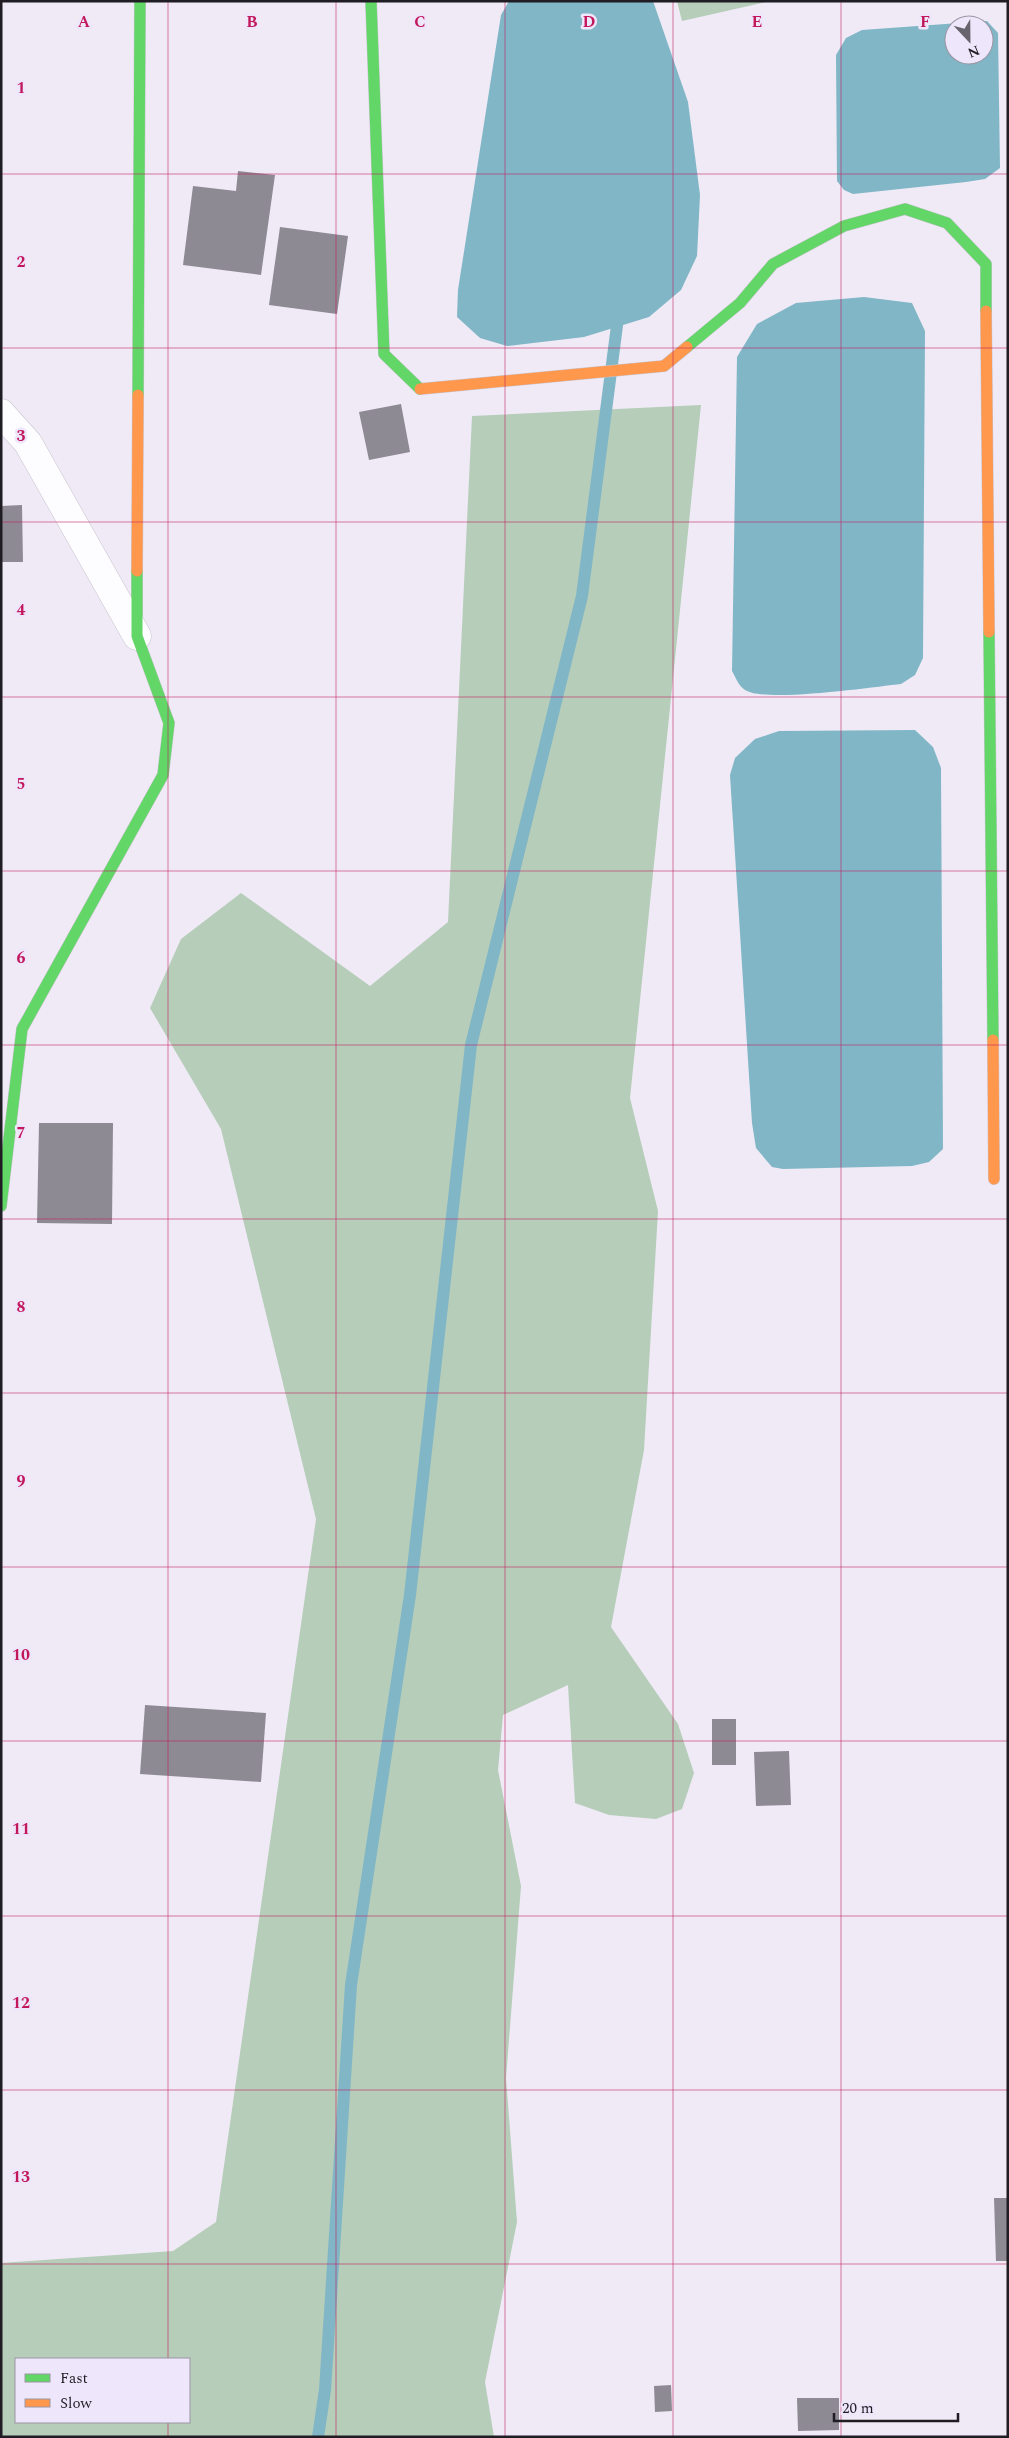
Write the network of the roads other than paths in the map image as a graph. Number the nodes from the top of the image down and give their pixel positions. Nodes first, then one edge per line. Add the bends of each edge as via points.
1 (140, 1) edge
2 (371, 1) edge
3 (1, 413) edge
4 (137, 636) junction
5 (994, 1179) dead end
6 (1, 1206) edge

1 - 4 street
2 - 5 street via 384,354 421,390 664,366 740,303 773,264 844,226 905,209 947,223 986,264
3 - 4 street via 28,443
4 - 6 street via 168,723 163,775 22,1029

